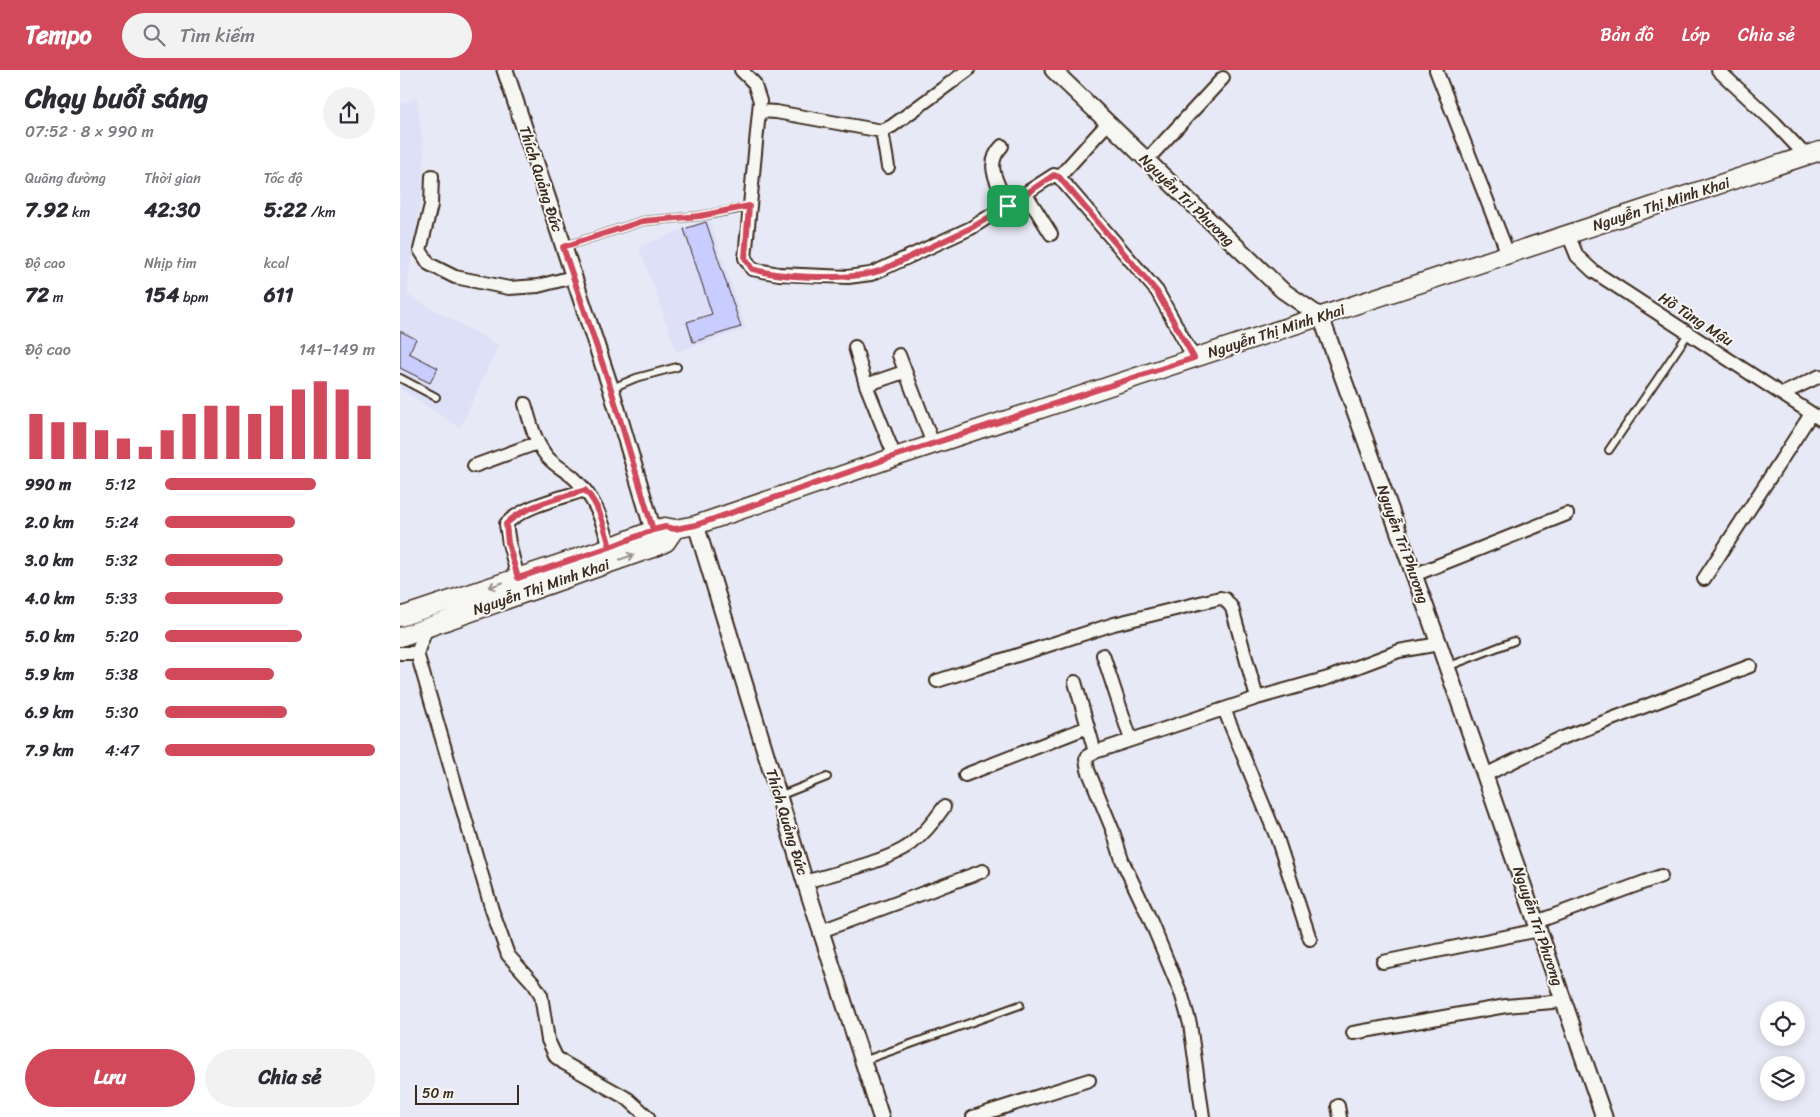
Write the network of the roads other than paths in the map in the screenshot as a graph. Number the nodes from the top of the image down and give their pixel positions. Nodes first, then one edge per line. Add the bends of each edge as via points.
1 (505, 70) edge
2 (741, 70) edge
3 (968, 70) edge
4 (1053, 70) edge
5 (1436, 70) edge
6 (1718, 70) edge
7 (1224, 78) dead end
8 (760, 111) junction
9 (1108, 124) junction
10 (882, 131) junction
11 (1002, 146) dead end
12 (1813, 153) edge
13 (1146, 161) junction
14 (888, 167) dead end
15 (432, 176) dead end
16 (1059, 177) junction
17 (1026, 194) junction
18 (749, 206) junction
19 (1008, 206) junction
20 (1051, 234) dead end
21 (1568, 234) junction
22 (563, 247) junction
23 (1508, 254) junction
24 (573, 277) junction
25 (1321, 316) junction
26 (1688, 334) junction
27 (854, 347) dead end
28 (899, 355) dead end
29 (1194, 358) junction
30 (677, 367) dead end
31 (904, 372) junction
32 (1820, 376) edge
33 (400, 378) edge
34 (866, 385) junction
35 (611, 389) junction
36 (1782, 394) junction
37 (436, 397) dead end
38 (525, 404) dead end
39 (1816, 417) edge
40 (537, 443) junction
41 (933, 444) junction
42 (1609, 450) dead end
43 (895, 456) junction
44 (474, 466) dead end
45 (585, 490) junction
46 (1567, 514) dead end
47 (696, 525) junction
48 (655, 538) junction
49 (610, 547) junction
50 (1414, 575) junction
51 (518, 578) junction
52 (1704, 579) dead end
53 (400, 608) edge
54 (421, 610) junction
55 (400, 617) edge
56 (427, 627) junction
57 (400, 638) edge
58 (1514, 641) dead end
59 (1439, 644) junction
60 (400, 653) edge
61 (417, 653) junction
62 (1102, 655) dead end
63 (1750, 666) dead end
64 (1447, 668) junction
65 (937, 681) dead end
66 (1075, 682) dead end
67 (1257, 698) junction
68 (1224, 709) junction
69 (1088, 726) junction
70 (1131, 740) junction
71 (1095, 752) junction
72 (965, 775) dead end
73 (1485, 775) junction
74 (827, 777) dead end
75 (779, 796) junction
76 (944, 807) dead end
77 (983, 871) dead end
78 (1662, 876) dead end
79 (805, 882) junction
80 (1538, 926) junction
81 (821, 931) junction
82 (1310, 939) dead end
83 (1383, 962) dead end
84 (1564, 1001) junction
85 (1020, 1005) dead end
86 (1353, 1033) dead end
87 (863, 1061) junction
88 (1089, 1080) dead end
89 (979, 1116) edge
90 (648, 1117) edge
91 (881, 1117) edge
92 (1203, 1117) edge
93 (1604, 1117) edge

1 - 22 street, Thích Quảng Đức
2 - 8 street via 754,83
3 - 10 street
4 - 9 street, Nguyễn Tri Phương
5 - 23 street
6 - 12 street
7 - 13 street
8 - 10 street
8 - 18 street
9 - 13 street, Nguyễn Tri Phương
9 - 16 street
10 - 14 street
11 - 19 street via 993,158 992,168
12 - 21 main road, Nguyễn Thị Minh Khai
13 - 25 street, Nguyễn Tri Phương via 1282,290
15 - 24 street via 431,205 420,250 429,264 462,280 510,288 538,286
16 - 17 street via 1054,175
16 - 29 street via 1157,292
17 - 19 street
17 - 20 street
18 - 19 street via 745,258 752,269 779,274 848,277 882,270 971,228
18 - 22 lane via 700,216 643,221
21 - 23 main road, Nguyễn Thị Minh Khai
21 - 26 street, Hồ Tùng Mậu via 1577,256 1589,268
22 - 24 street, Thích Quảng Đức
23 - 25 main road, Nguyễn Thị Minh Khai
24 - 35 street, Thích Quảng Đức
25 - 29 main road, Nguyễn Thị Minh Khai
25 - 50 street, Nguyễn Tri Phương
26 - 36 street, Hồ Tùng Mậu
26 - 42 lane
27 - 34 street
28 - 31 street
29 - 41 main road, Nguyễn Thị Minh Khai
30 - 35 lane via 636,378
31 - 34 street
31 - 41 street
32 - 36 street
33 - 37 lane
34 - 43 street
35 - 48 street, Thích Quảng Đức
36 - 39 street, Hồ Tùng Mậu
38 - 40 street
39 - 52 street
40 - 44 street
40 - 45 street via 546,457
41 - 43 main road, Nguyễn Thị Minh Khai
43 - 47 main road, Nguyễn Thị Minh Khai
45 - 49 street via 600,514
45 - 51 street via 524,511 506,524
46 - 50 street
47 - 48 main road, Nguyễn Thị Minh Khai via 675,529 665,527
47 - 75 street, Thích Quảng Đức
48 - 49 main road, Nguyễn Thị Minh Khai
56 -> 48 main road, Nguyễn Thị Minh Khai
49 - 51 main road, Nguyễn Thị Minh Khai
50 - 59 street, Nguyễn Tri Phương
51 -> 54 main road, Nguyễn Thị Minh Khai
53 - 54 street
54 - 55 main road, Nguyễn Thị Minh Khai
54 - 56 street
56 - 57 main road, Nguyễn Thị Minh Khai
56 - 61 street
58 - 64 lane
59 - 64 street, Nguyễn Tri Phương
59 - 67 street via 1399,651 1328,678
60 - 61 street
61 - 90 street via 492,910 508,955 541,996 551,1049 564,1064 628,1099
62 - 70 street
63 - 73 street via 1558,740
64 - 73 street, Nguyễn Tri Phương
65 - 67 street via 1114,624 1220,598 1232,608
66 - 69 street
67 - 68 street
68 - 70 street
68 - 82 street via 1277,838
69 - 71 street
69 - 72 street
70 - 71 street
71 - 92 street via 1086,759 1088,770 1122,860 1182,996 1190,1024
73 - 80 street, Nguyễn Tri Phương
74 - 75 lane
75 - 79 street, Thích Quảng Đức
76 - 79 street via 910,846 892,855
77 - 81 street
78 - 80 street
79 - 81 street, Thích Quảng Đức
80 - 83 street
80 - 84 street, Nguyễn Tri Phương
81 - 87 street, Thích Quảng Đức
84 - 86 street via 1506,1006
84 - 93 street, Nguyễn Tri Phương
85 - 87 lane
87 - 91 street, Thích Quảng Đức
88 - 89 street

